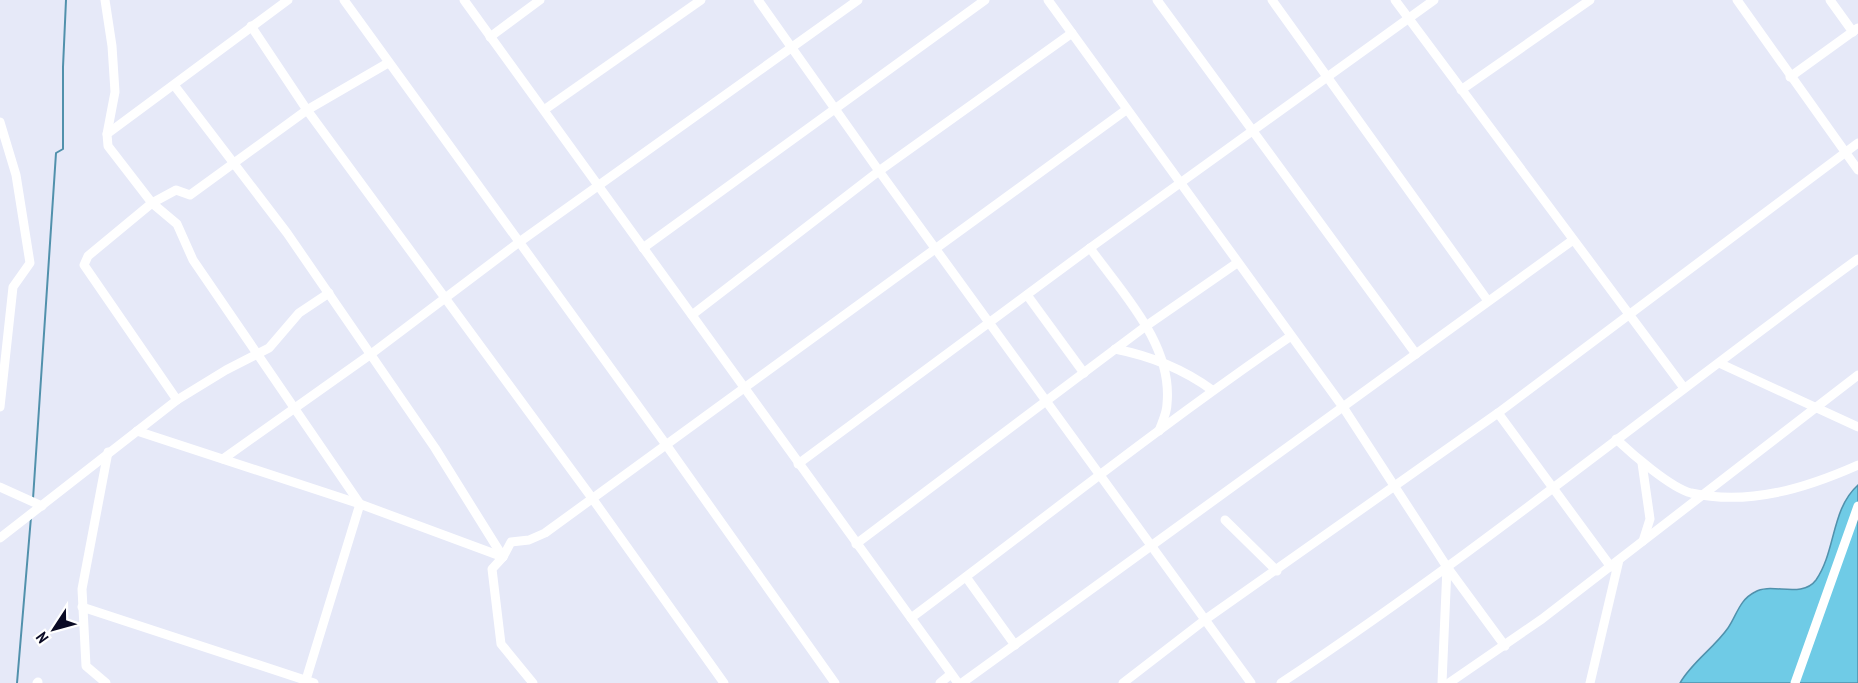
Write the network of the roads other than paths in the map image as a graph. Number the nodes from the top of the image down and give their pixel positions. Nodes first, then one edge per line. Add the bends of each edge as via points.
1 (105, 0) edge
2 (288, 0) edge
3 (344, 0) edge
4 (464, 0) edge
5 (540, 0) edge
6 (701, 0) edge
7 (758, 0) edge
8 (858, 0) edge
9 (984, 0) edge
10 (1048, 0) edge
11 (1157, 0) edge
12 (1272, 0) edge
13 (1395, 0) edge
14 (1434, 0) edge
15 (1590, 0) edge
16 (1737, 0) edge
17 (1830, 0) edge
18 (1408, 18) junction
19 (251, 26) junction
20 (1856, 30) edge
21 (1072, 33) junction
22 (490, 37) junction
23 (794, 48) junction
24 (388, 63) junction
25 (1328, 76) junction
26 (1790, 77) junction
27 (174, 85) junction
28 (1461, 90) junction
29 (836, 109) junction
30 (307, 110) junction
31 (544, 110) junction
32 (1126, 110) junction
33 (0, 122) edge
34 (1252, 132) junction
35 (107, 134) junction
36 (1858, 143) edge
37 (1845, 153) junction
38 (234, 164) junction
39 (1858, 170) edge
40 (879, 171) junction
41 (1179, 183) junction
42 (598, 186) junction
43 (152, 203) junction
44 (1573, 240) junction
45 (518, 243) junction
46 (643, 248) junction
47 (934, 248) junction
48 (1090, 248) junction
49 (1858, 259) edge
50 (1237, 263) junction
51 (328, 293) junction
52 (1027, 295) junction
53 (444, 298) junction
54 (1488, 301) junction
55 (692, 315) junction
56 (1629, 315) junction
57 (988, 323) junction
58 (1146, 326) junction
59 (1291, 336) junction
60 (1115, 349) junction
61 (371, 354) junction
62 (1416, 354) junction
63 (258, 356) junction
64 (1163, 362) junction
65 (1719, 363) junction
66 (1084, 373) junction
67 (1858, 375) edge
68 (745, 387) junction
69 (1684, 388) junction
70 (1212, 390) junction
71 (177, 400) junction
72 (1046, 401) junction
73 (0, 407) edge
74 (1343, 407) junction
75 (295, 408) junction
76 (1813, 408) junction
77 (1498, 413) junction
78 (1858, 427) edge
79 (137, 430) junction
80 (1159, 431) junction
81 (1616, 440) junction
82 (667, 446) junction
83 (108, 452) junction
84 (223, 459) junction
85 (1642, 463) junction
86 (798, 464) junction
87 (1858, 465) edge
88 (1101, 476) junction
89 (1397, 486) junction
90 (0, 487) edge
91 (1553, 488) junction
92 (1703, 494) junction
93 (592, 498) junction
94 (360, 504) junction
95 (42, 506) junction
96 (1858, 506) edge
97 (1225, 520) dead end
98 (0, 538) edge
99 (1643, 541) junction
100 (856, 544) junction
101 (1153, 547) junction
102 (503, 557) junction
103 (1615, 563) junction
104 (1447, 567) junction
105 (1277, 571) junction
106 (966, 577) junction
107 (82, 607) junction
108 (911, 618) junction
109 (1206, 619) junction
110 (1015, 645) junction
111 (1505, 646) junction
112 (951, 674) junction
113 (308, 682) edge
114 (106, 683) edge
115 (533, 683) edge
116 (724, 683) edge
117 (835, 683) edge
118 (940, 683) edge
119 (958, 683) edge
120 (962, 683) edge
121 (1123, 683) edge
122 (1251, 683) edge
123 (1281, 683) edge
124 (1442, 683) edge
125 (1449, 683) edge
126 (1590, 683) edge
127 (1795, 683) edge

1 - 35 street via 116,92
2 - 19 street
3 - 24 street
4 - 22 street
5 - 22 street
6 - 31 street
7 - 23 street
8 - 23 street
9 - 29 street
10 - 21 street
11 - 34 street
12 - 25 street
13 - 18 street
14 - 18 street
15 - 28 street
16 - 26 street
17 - 20 street
18 - 25 street
18 - 28 street
19 - 27 street
19 - 30 street
20 - 26 street
21 - 32 street
21 - 40 street
22 - 31 street
23 - 29 street
23 - 42 street
24 - 30 street
24 - 45 street
25 - 34 street
25 - 54 street
26 - 37 street
27 - 35 street
27 - 38 street
28 - 44 street
29 - 40 street
29 - 46 street
30 - 38 street
30 - 53 street
31 - 42 street
32 - 41 street
32 - 47 street
33 - 73 street via 16,175 30,263 13,287
34 - 41 street
34 - 62 street
35 - 43 street via 108,146
36 - 37 street
37 - 39 street
37 - 56 street
38 - 43 street via 190,195 176,190
38 - 51 street
40 - 47 street
40 - 55 street
41 - 48 street
41 - 50 street
42 - 45 street
42 - 46 street
43 - 63 street via 177,224 193,260
43 - 71 street via 97,247 84,265
44 - 54 street
44 - 56 street
45 - 53 street
45 - 82 street
46 - 55 street
47 - 57 street
47 - 68 street
48 - 52 street
48 - 58 street
49 - 65 street
50 - 58 street
50 - 59 street
51 - 61 street
51 - 63 street via 299,313
52 - 57 street
52 - 66 street
53 - 61 street
53 - 93 street
54 - 62 street
55 - 68 street
56 - 69 street
56 - 77 street
57 - 72 street
57 - 86 street
58 - 60 street
58 - 64 street
59 - 70 street
59 - 74 street
60 - 64 street
60 - 66 street
61 - 75 street
61 - 102 street
62 - 74 street
63 - 71 street
63 - 75 street
64 - 70 street
64 - 80 street via 1167,406
65 - 69 street
65 - 76 street
66 - 72 street
67 - 76 street
68 - 82 street
68 - 86 street
69 - 81 street
70 - 80 street
71 - 79 street
72 - 88 street
72 - 100 street
74 - 89 street
74 - 101 street
75 - 84 street
75 - 94 street
76 - 78 street
76 - 92 street
77 - 89 street
77 - 91 street
79 - 83 street
79 - 84 street
80 - 88 street
81 - 85 street
81 - 91 street
82 - 93 street
82 - 117 street
83 - 95 street
83 - 107 street
84 - 94 street
85 - 92 street via 1689,493
85 - 99 street via 1650,519
86 - 100 street
87 - 92 street via 1768,495
88 - 101 street
88 - 106 street
89 - 104 street
89 - 105 street
90 - 95 street
91 - 103 street
91 - 104 street
92 - 99 street
93 - 102 street via 545,533 512,542
93 - 116 street
94 - 102 street
94 - 113 street
95 - 98 street
96 - 127 street
97 - 105 street
99 - 103 street
100 - 108 street
101 - 109 street
101 - 110 street
102 - 115 street via 492,569 501,644
103 - 111 street
103 - 126 street
104 - 111 street
104 - 123 street
104 - 124 street
105 - 109 street
106 - 108 street
106 - 110 street
107 - 113 street
107 - 114 street via 86,666
108 - 112 street
109 - 121 street
109 - 122 street
110 - 120 street
111 - 125 street
112 - 118 street
112 - 119 street

